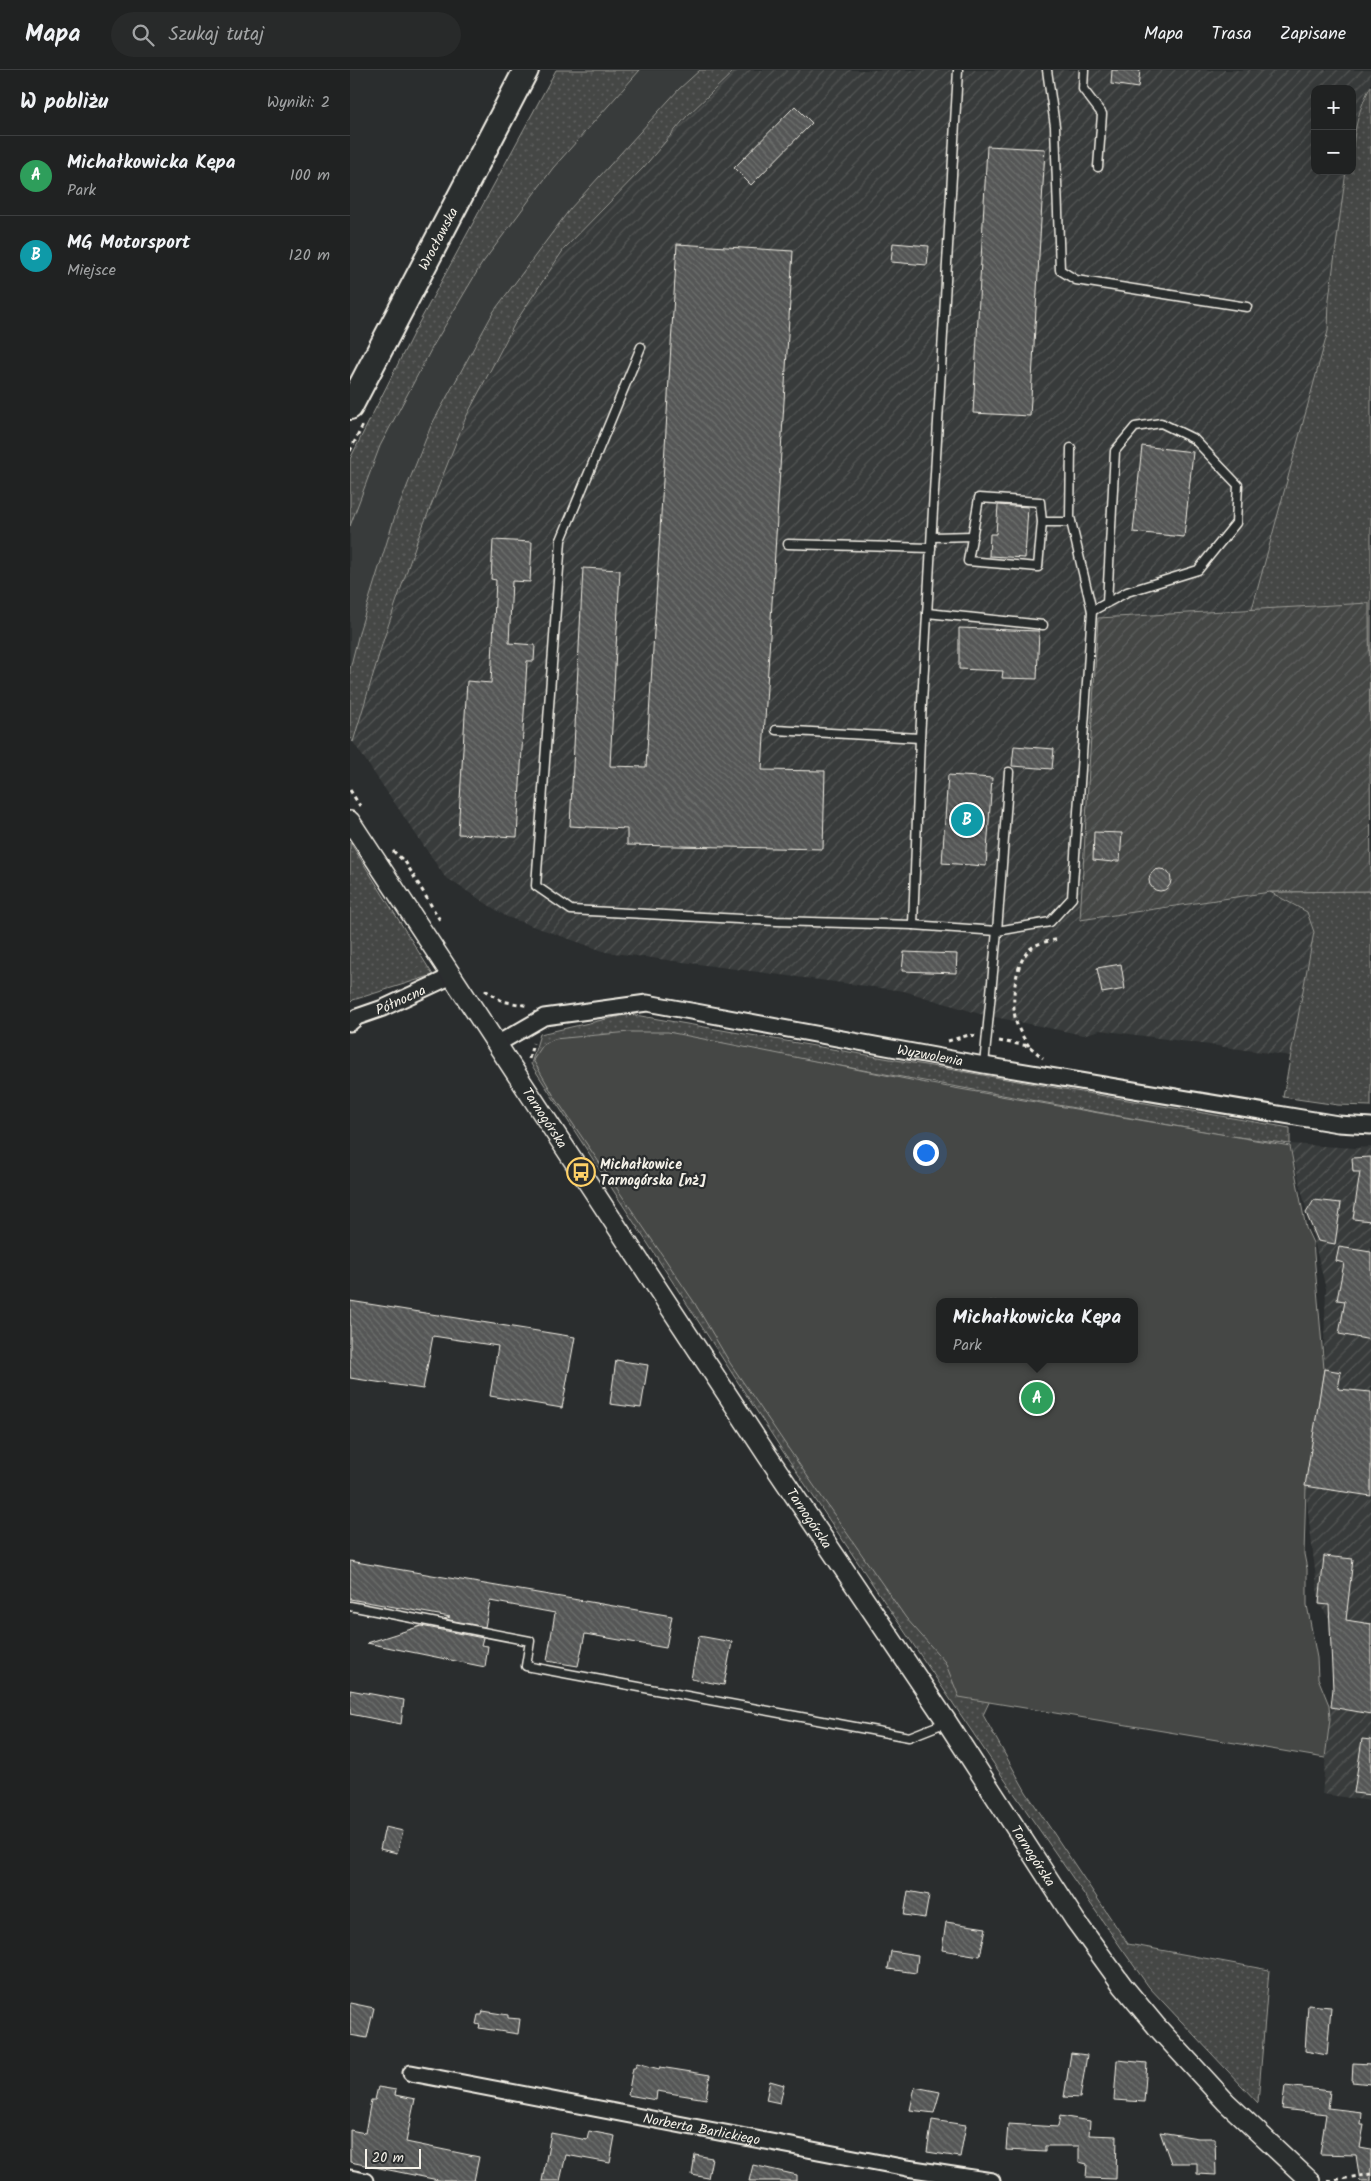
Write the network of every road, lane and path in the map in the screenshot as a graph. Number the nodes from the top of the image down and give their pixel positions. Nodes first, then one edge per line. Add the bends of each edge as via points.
1 (526, 70) edge
2 (958, 70) edge
3 (1046, 70) edge
4 (1084, 70) edge
5 (1098, 167) dead end
6 (1247, 308) dead end
7 (640, 347) dead end
8 (350, 407) edge
9 (1071, 448) dead end
10 (1042, 522) junction
11 (1071, 522) junction
12 (973, 536) junction
13 (932, 537) junction
14 (788, 544) dead end
15 (931, 548) junction
16 (1107, 603) junction
17 (1092, 611) junction
18 (927, 613) junction
19 (1043, 624) dead end
20 (776, 730) dead end
21 (920, 738) junction
22 (1009, 772) dead end
23 (350, 790) edge
24 (358, 818) edge
25 (387, 844) dead end
26 (913, 925) junction
27 (444, 927) dead end
28 (997, 931) junction
29 (1059, 939) dead end
30 (452, 976) junction
31 (483, 988) dead end
32 (536, 1005) dead end
33 (350, 1023) edge
34 (497, 1044) junction
35 (1029, 1046) dead end
36 (984, 1065) junction
37 (1371, 1126) edge
38 (350, 1606) edge
39 (947, 1722) junction
40 (411, 2073) dead end
41 (1371, 2174) edge
42 (350, 2178) edge
43 (364, 2181) edge
44 (992, 2181) edge
45 (1310, 2181) edge
46 (1328, 2181) edge

1 - 8 main road, Wrocławska
2 - 13 lane
3 - 6 lane via 1055,126 1060,270 1076,280
4 - 5 lane via 1083,89 1102,114
7 - 26 lane via 561,540 536,886 571,910
9 - 11 lane
10 - 11 lane
10 - 12 lane via 1040,502 979,498
10 - 12 lane via 1038,567 968,561
11 - 17 lane
12 - 13 lane
13 - 15 lane
14 - 15 lane
15 - 18 lane
16 - 16 lane via 1127,592 1198,570 1236,523 1238,485 1194,438 1161,423 1135,428 1116,452
16 - 17 lane
17 - 28 lane via 1072,898 1050,922
18 - 19 lane
18 - 21 lane
20 - 21 lane
21 - 26 lane
22 - 28 lane
23 - 24 path
24 - 30 street, Tarnogórska
25 - 27 path via 406,863
26 - 28 lane
28 - 36 lane
29 - 35 path via 1030,949 1016,973 1016,1021
30 - 33 street, Północna via 357,1017
30 - 34 street, Tarnogórska
31 - 32 path via 502,1001
34 - 36 street, Wyzwolenia via 544,1017 647,1002
34 - 39 street, Tarnogórska
36 - 37 street, Wyzwolenia via 1338,1124
38 - 39 lane via 530,1641 526,1666 909,1737
39 - 45 street, Tarnogórska via 1075,1920 1124,1986 1226,2102
40 - 44 street, Norberta Barlickiego via 907,2168
41 - 46 path
42 - 43 street

